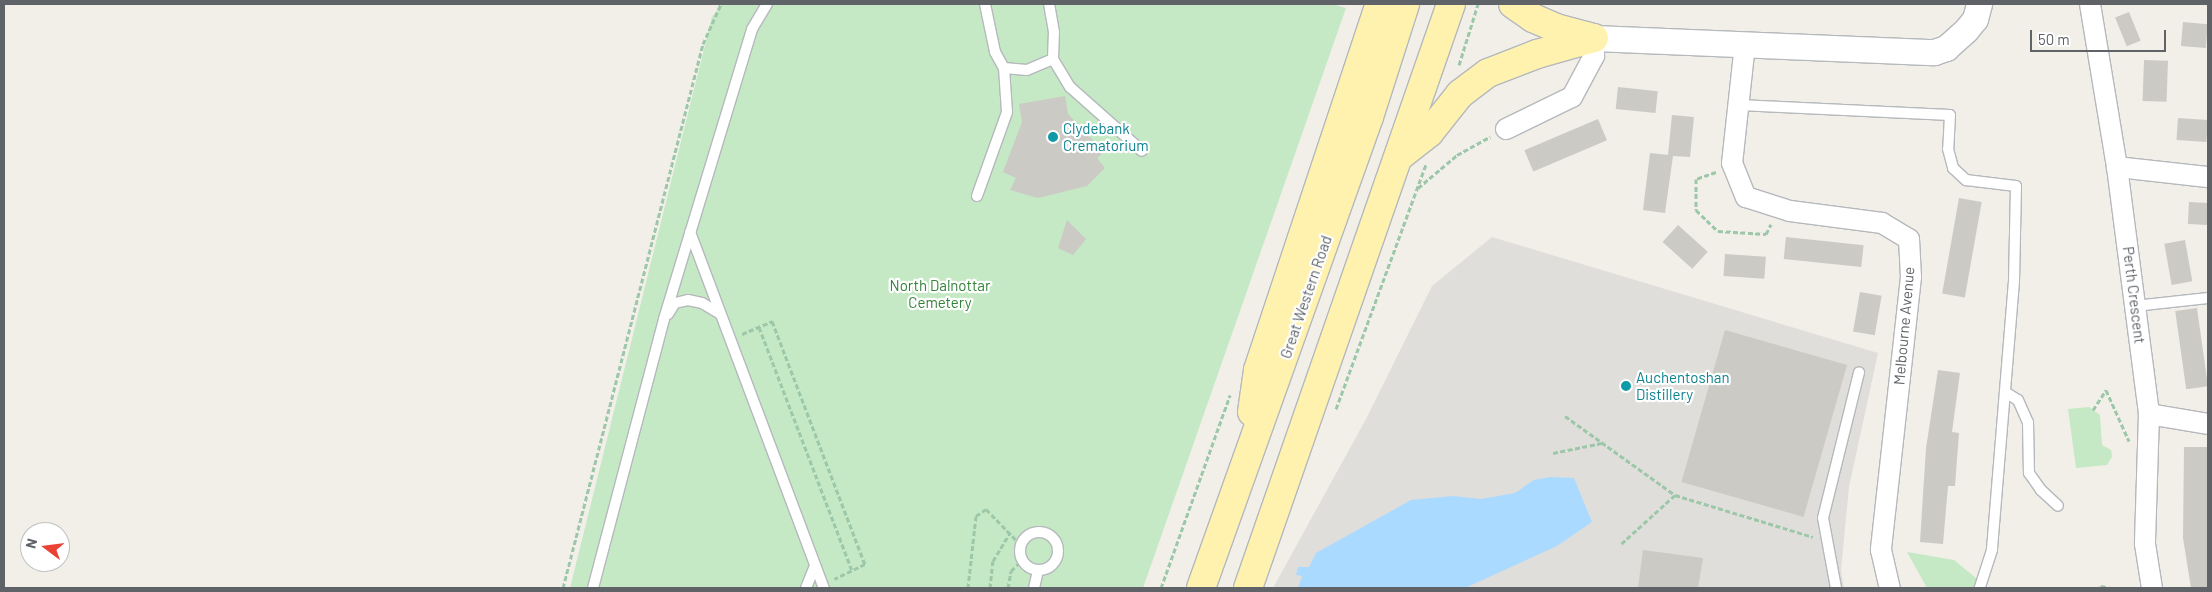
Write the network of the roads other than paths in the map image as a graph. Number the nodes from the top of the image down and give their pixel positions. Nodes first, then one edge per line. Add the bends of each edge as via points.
1 (768, 4) edge
2 (985, 4) edge
3 (1049, 4) edge
4 (1380, 4) edge
5 (1405, 4) edge
6 (1451, 4) edge
7 (1513, 4) edge
8 (1979, 4) edge
9 (2090, 4) edge
10 (1594, 38) junction
11 (1744, 44) junction
12 (1053, 59) junction
13 (1004, 68) junction
14 (1739, 105) junction
15 (1506, 129) road end
16 (1142, 151) dead end
17 (1401, 155) junction
18 (2117, 167) junction
19 (2208, 177) edge
20 (978, 196) dead end
21 (690, 232) junction
22 (2208, 298) edge
23 (2135, 306) junction
24 (720, 314) junction
25 (664, 320) junction
26 (1859, 372) dead end
27 (2005, 392) junction
28 (2149, 414) junction
29 (2208, 424) edge
30 (1245, 464) junction
31 (2058, 506) dead end
32 (815, 566) junction
33 (1038, 570) junction
34 (823, 586) edge
35 (593, 588) edge
36 (806, 588) edge
37 (1034, 588) edge
38 (1201, 588) edge
39 (1248, 588) edge
40 (1836, 588) edge
41 (1890, 588) edge
42 (1980, 588) edge
43 (2152, 588) edge

1 - 21 lane via 752,29
2 - 13 lane via 995,52
3 - 12 lane via 1054,32
4 - 30 main road via 1258,370
5 - 30 main road, Great Western Road via 1369,117
6 - 17 main road
7 - 10 main road via 1556,28
8 - 11 street via 1975,19 1966,30 1946,48 1934,52
9 - 18 street, Perth Crescent
10 - 11 street
10 - 15 street via 1594,56 1572,97
10 - 17 main road via 1488,73 1460,94 1429,133
11 - 14 street, Melbourne Avenue
12 - 13 lane via 1027,70
12 - 16 lane via 1070,87
13 - 20 lane via 1007,112
14 - 27 lane via 1950,114 1948,149 1953,168 1966,180 2016,186 2014,281
14 - 41 street, Melbourne Avenue via 1732,163 1746,197 1774,206 1882,223 1909,239 1911,277 1881,550
17 - 39 main road
18 - 19 street
18 - 23 street, Perth Crescent
21 - 24 lane
21 - 25 lane
22 - 23 lane
23 - 28 street, Perth Crescent
24 - 25 lane via 702,303 688,300 675,304
24 - 32 lane
25 - 35 lane
26 - 40 lane via 1823,518
27 - 31 lane via 2018,400 2026,416 2029,473
27 - 42 lane via 1992,550
28 - 29 street
28 - 43 street, Perth Crescent via 2145,544
30 - 38 main road, Great Western Road
32 - 34 lane
32 - 36 lane
33 - 33 lane via 1050,567 1057,557 1055,539 1038,532 1027,536 1021,544 1022,560
33 - 37 lane

